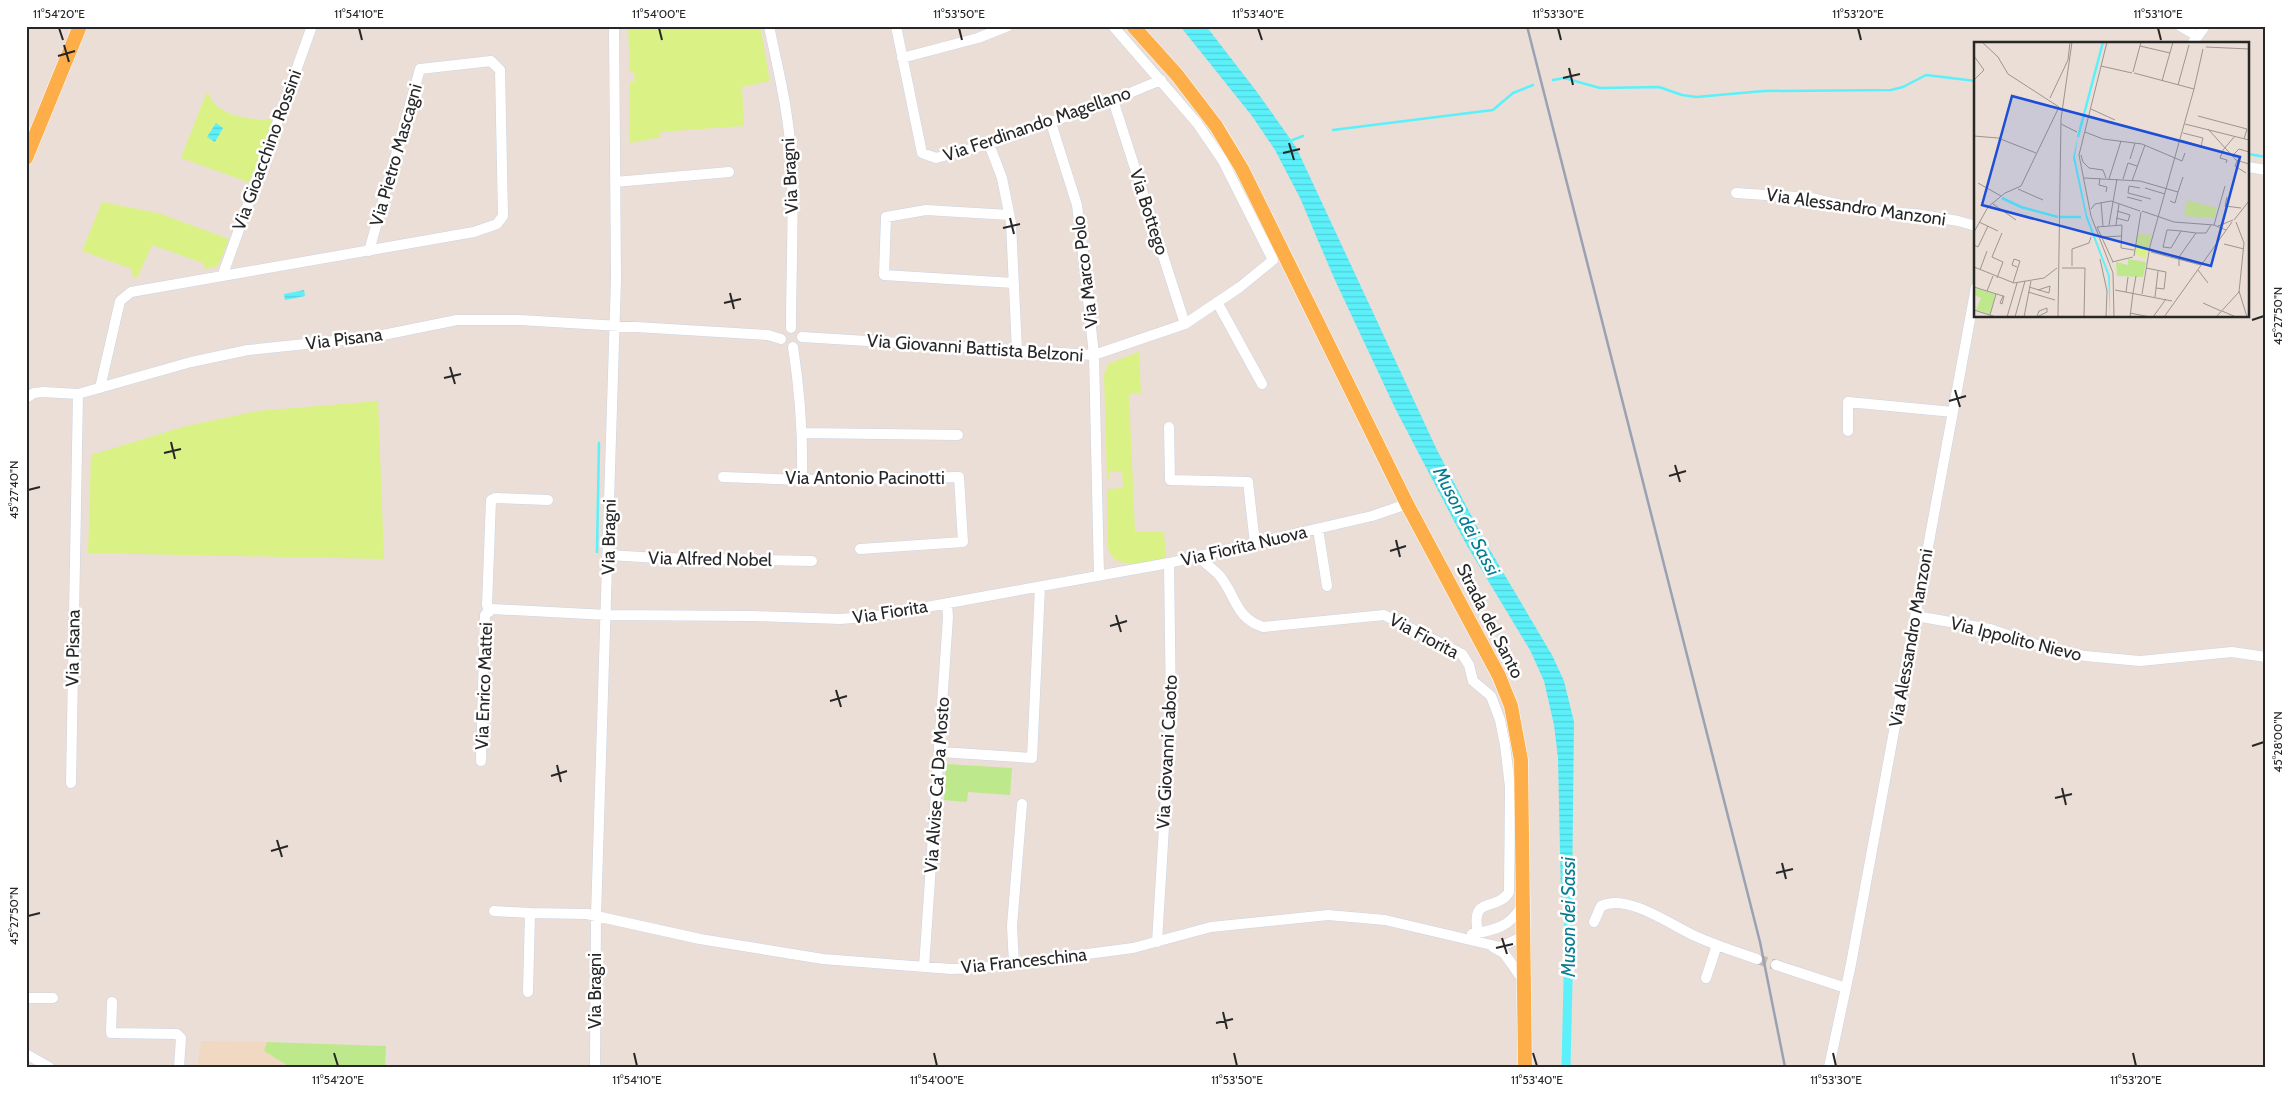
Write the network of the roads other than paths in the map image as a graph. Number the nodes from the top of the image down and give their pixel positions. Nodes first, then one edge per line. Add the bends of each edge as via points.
1 (80, 26) edge
2 (312, 26) edge
3 (614, 26) edge
4 (769, 26) edge
5 (896, 26) edge
6 (1008, 26) edge
7 (1113, 26) edge
8 (2180, 26) edge
9 (2205, 26) edge
10 (1135, 29) edge
11 (1126, 40) junction
12 (2194, 40) edge
13 (902, 58) junction
14 (1161, 80) junction
15 (1113, 100) junction
16 (1051, 123) junction
17 (988, 144) junction
18 (26, 158) edge
19 (2250, 167) edge
20 (2266, 170) edge
21 (729, 172) dead end
22 (615, 182) junction
23 (1736, 193) dead end
24 (1009, 215) junction
25 (1974, 225) edge
26 (1267, 233) junction
27 (369, 251) junction
28 (1273, 260) joint
29 (224, 274) junction
30 (1014, 283) junction
31 (1974, 298) edge
32 (1217, 302) junction
33 (1185, 324) junction
34 (615, 326) junction
35 (790, 328) junction
36 (802, 336) junction
37 (782, 339) junction
38 (793, 348) junction
39 (1017, 351) junction
40 (1094, 355) junction
41 (1262, 384) dead end
42 (100, 388) junction
43 (29, 394) edge
44 (78, 394) junction
45 (1953, 412) junction
46 (1169, 428) dead end
47 (1848, 431) dead end
48 (803, 433) junction
49 (958, 435) dead end
50 (723, 477) dead end
51 (802, 480) junction
52 (548, 500) dead end
53 (1407, 504) junction
54 (1318, 529) junction
55 (1255, 544) junction
56 (860, 549) dead end
57 (608, 555) junction
58 (1199, 557) junction
59 (812, 561) dead end
60 (1169, 563) junction
61 (1099, 575) junction
62 (1327, 586) dead end
63 (1040, 587) junction
64 (947, 602) junction
65 (489, 612) junction
66 (607, 615) junction
67 (1916, 616) junction
68 (2266, 657) edge
69 (940, 752) junction
70 (481, 761) dead end
71 (71, 783) dead end
72 (1022, 804) dead end
73 (1523, 904) junction
74 (494, 911) dead end
75 (530, 913) junction
76 (596, 916) junction
77 (1594, 922) dead end
78 (1500, 928) junction
79 (1478, 933) junction
80 (1451, 934) junction
81 (1524, 936) junction
82 (1157, 942) junction
83 (1487, 944) junction
84 (1717, 945) junction
85 (1757, 959) tunnel mouth
86 (1014, 964) junction
87 (1776, 965) tunnel mouth
88 (924, 967) junction
89 (1706, 978) dead end
90 (1525, 982) junction
91 (1846, 988) junction
92 (528, 992) dead end
93 (26, 998) edge
94 (53, 998) dead end
95 (112, 1002) dead end
96 (26, 1054) edge
97 (49, 1067) edge
98 (179, 1067) edge
99 (595, 1067) edge
100 (1525, 1067) edge
101 (1828, 1067) edge

1 - 18 main road
2 - 29 street, Via Gioacchino Rossini
3 - 22 street, Via Bragni
4 - 35 street, Via Bragni via 790,143
5 - 13 street, Via Ferdinando Magellano
6 - 13 street via 978,38
7 - 11 street, Strada del Santo
8 - 12 street
9 - 12 street
10 - 11 street
10 - 26 main road, Strada del Santo via 1216,126 1242,169
11 - 14 street, Strada del Santo
13 - 17 street, Via Ferdinando Magellano via 922,153 936,158
14 - 15 street, Via Ferdinando Magellano
14 - 26 street, Strada del Santo via 1197,123
15 - 16 street, Via Ferdinando Magellano
15 - 33 street, Via Bottego
16 - 17 street, Via Ferdinando Magellano
16 - 40 street, Via Marco Polo via 1077,206
17 - 24 street via 1002,178
19 - 20 street
21 - 22 street
22 - 34 street, Via Bragni
23 - 25 street, Via Alessandro Manzoni via 1812,198 1866,211 1916,214
24 - 30 street
24 - 30 street via 926,210 886,217 884,275
26 - 28 street, Strada del Santo
26 - 53 main road, Strada del Santo
27 - 27 street, Via Pietro Mascagni via 474,232 497,224 503,216 500,70 491,61 420,70
27 - 29 street, Via Pietro Mascagni
28 - 32 street, Via Giovanni Battista Belzoni
29 - 42 street, Via Pietro Mascagni via 131,292 120,301
30 - 39 street
31 - 45 street, Via Alessandro Manzoni
32 - 33 street, Via Giovanni Battista Belzoni
32 - 41 street
33 - 40 street, Via Giovanni Battista Belzoni
34 - 37 street via 768,335
34 - 42 street, Via Pisana via 457,320 374,337 248,350 191,362
34 - 57 street, Via Bragni
35 - 36 street via 798,330
35 - 37 street via 784,331
36 - 38 street
36 - 39 street, Via Giovanni Battista Belzoni
37 - 38 street via 785,345
38 - 48 street
39 - 40 street, Via Giovanni Battista Belzoni
40 - 61 street, Via Marco Polo
42 - 44 street, Via Pisana
43 - 44 street, Via Pisana
44 - 71 street, Via Pisana
45 - 47 street via 1848,402
45 - 67 street, Via Alessandro Manzoni
46 - 55 street via 1170,480 1248,482
48 - 49 street
48 - 51 street
50 - 51 street, Via Antonio Pacinotti
51 - 56 street, Via Antonio Pacinotti via 959,477 964,542
52 - 65 street via 491,500
53 - 54 street, Via Fiorita Nuova
53 - 73 main road, Strada del Santo via 1499,676 1511,706 1521,760
54 - 55 street, Via Fiorita Nuova
54 - 62 street, Via Fiorita Nuova
55 - 58 street, Via Fiorita Nuova
57 - 59 street, Via Alfred Nobel
57 - 66 street, Via Bragni
58 - 60 street, Via Fiorita Nuova
58 - 79 street, Via Fiorita via 1219,576 1244,616 1252,623 1263,627 1384,614 1462,654 1473,681 1491,696 1500,720 1510,787 1509,892 1502,900 1483,904 1479,909 1476,920
60 - 61 street, Via Fiorita
60 - 82 street, Via Giovanni Caboto via 1171,712
61 - 63 street, Via Fiorita
63 - 64 street, Via Fiorita
63 - 69 street via 1032,758
64 - 66 street, Via Fiorita via 877,616 840,619
64 - 69 street, Via Alvise Ca' Da Mosto
65 - 66 street, Via Enrico Mattei via 492,609
65 - 70 street, Via Enrico Mattei via 485,615
66 - 76 street, Via Bragni
67 - 68 street, Via Ippolito Nievo via 1990,629 2036,645 2085,656 2140,661 2232,652
67 - 91 street, Via Alessandro Manzoni
69 - 88 street, Via Alvise Ca' Da Mosto
72 - 86 street via 1012,926
73 - 78 street, Via Franceschina via 1516,916
73 - 81 main road, Strada del Santo
74 - 75 street
75 - 76 street
75 - 92 street
76 - 88 street, Via Franceschina via 700,939 816,958
76 - 99 street, Via Bragni
77 - 84 street via 1601,906 1616,904 1637,908
78 - 79 street, Via Franceschina
78 - 81 street
79 - 80 street, Via Franceschina
80 - 82 street, Via Franceschina via 1367,917 1328,915 1235,923
80 - 83 street, Via Franceschina
81 - 83 street, Via Franceschina via 1500,947
81 - 90 main road, Strada del Santo
82 - 86 street, Via Franceschina
83 - 90 street, Via Franceschina via 1504,954
84 - 85 street
84 - 89 street
86 - 88 street, Via Franceschina via 951,969
87 - 91 street
90 - 100 main road, Strada del Santo
91 - 101 street, Via Alessandro Manzoni
93 - 94 street
95 - 98 street via 111,1033 178,1034 181,1038
96 - 97 street

